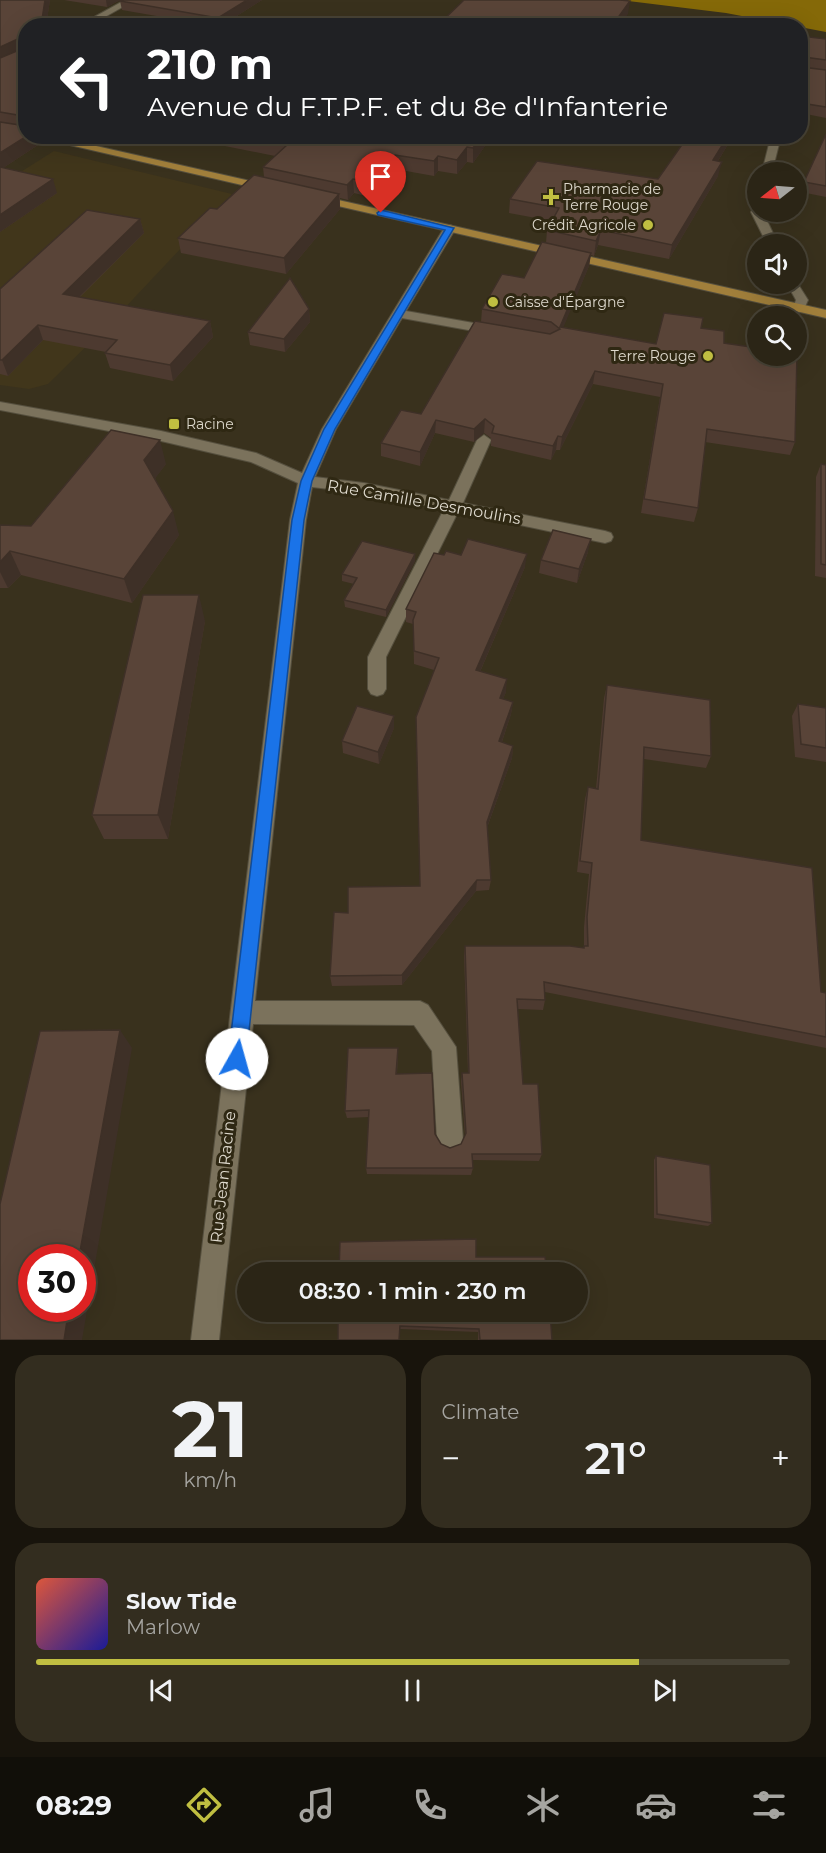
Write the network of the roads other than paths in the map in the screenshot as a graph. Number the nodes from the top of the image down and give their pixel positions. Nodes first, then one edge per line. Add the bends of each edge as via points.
1 (131, 0) edge
2 (97, 18) edge
3 (72, 144) edge
4 (774, 144) edge
5 (770, 162) edge
6 (277, 190) edge
7 (300, 195) edge
8 (450, 228) junction
9 (790, 306) edge
10 (807, 310) edge
11 (398, 313) junction
12 (826, 314) edge
13 (514, 334) edge
14 (0, 406) edge
15 (484, 440) edge
16 (306, 481) junction
17 (454, 505) junction
18 (605, 537) dead end
19 (377, 689) dead end
20 (242, 1012) junction
21 (450, 1140) dead end
22 (205, 1340) edge

1 - 2 street
3 - 6 main road
4 - 5 street
7 - 8 main road
8 - 9 main road
8 - 11 street, Rue Jean Racine
10 - 12 main road
11 - 13 street
11 - 16 street, Rue Jean Racine via 330,429
14 - 16 street, Rue Camille Desmoulins via 256,458
15 - 17 street
16 - 17 street, Rue Camille Desmoulins
16 - 20 street, Rue Jean Racine via 298,520
17 - 18 street, Rue Camille Desmoulins
17 - 19 street via 377,657
20 - 21 street via 420,1013 444,1047
20 - 22 street, Rue Jean Racine

